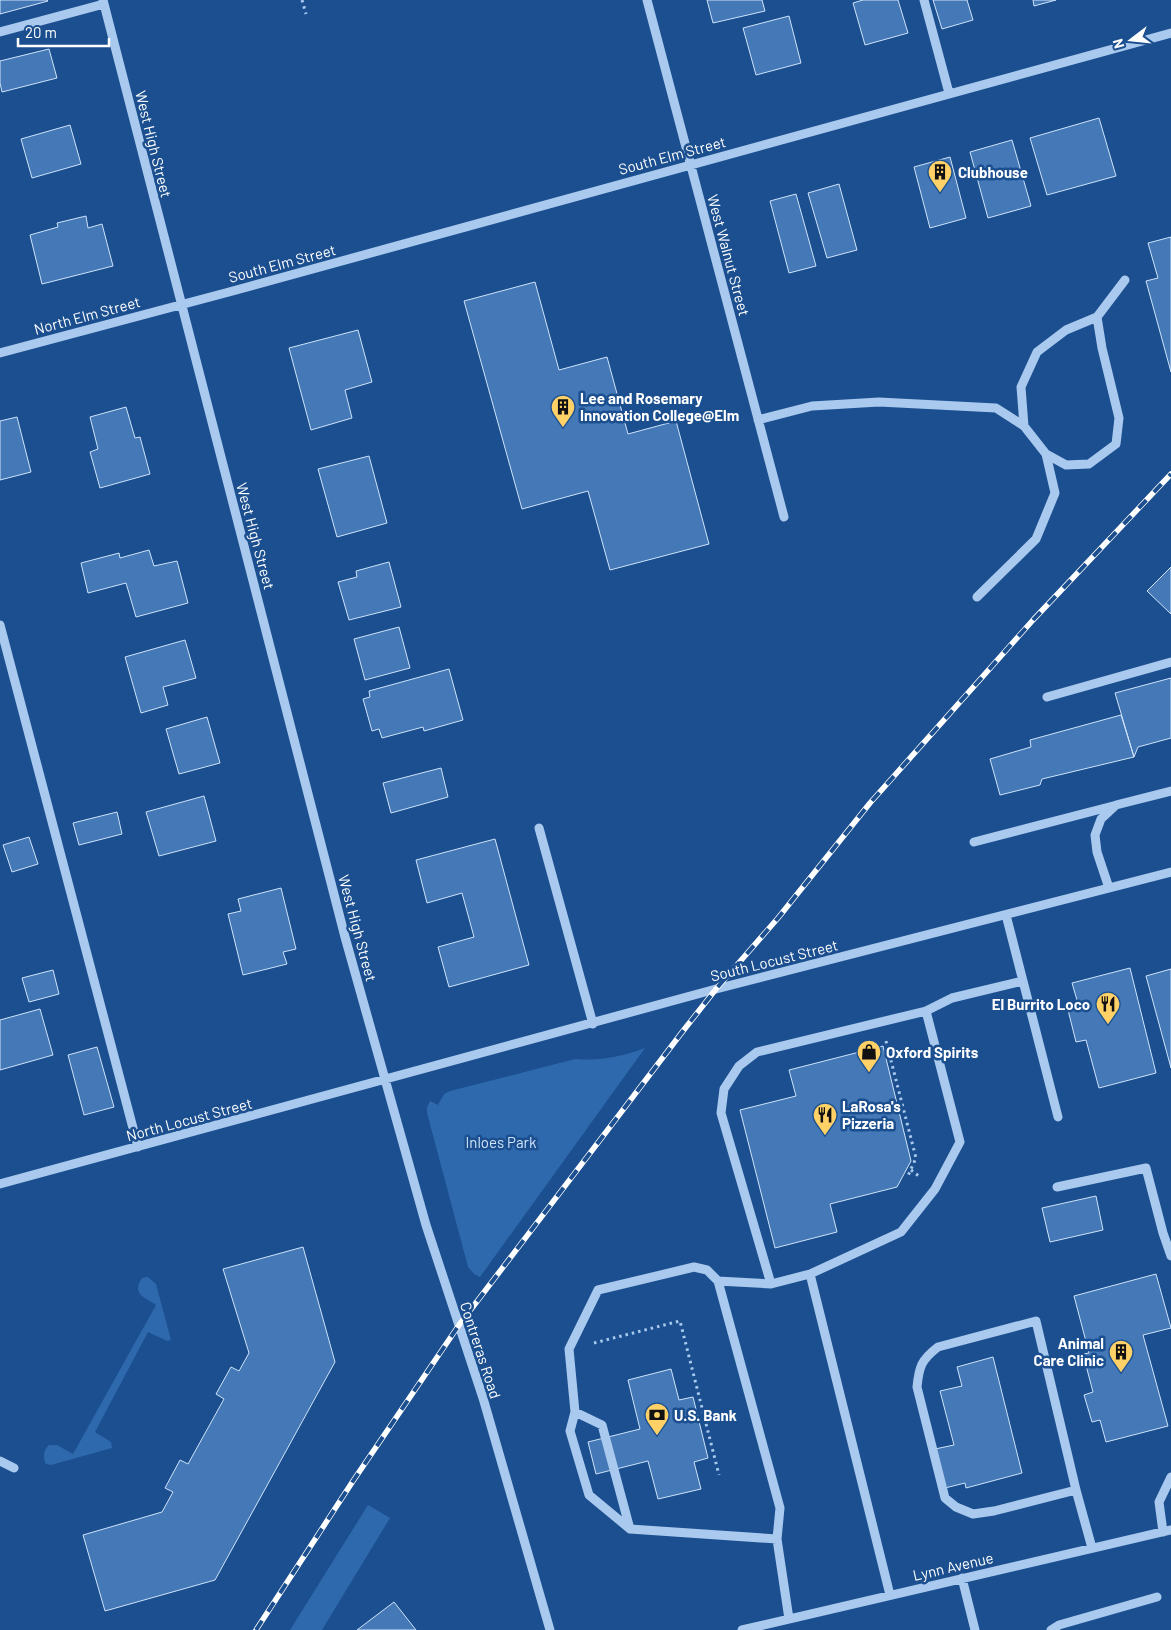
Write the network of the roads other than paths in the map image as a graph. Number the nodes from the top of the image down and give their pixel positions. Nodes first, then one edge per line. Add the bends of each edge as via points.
1 (647, 0) edge
2 (924, 0) edge
3 (104, 2) edge
4 (0, 32) edge
5 (1171, 33) edge
6 (949, 93) junction
7 (690, 165) junction
8 (1125, 280) dead end
9 (181, 305) junction
10 (1097, 317) junction
11 (0, 353) edge
12 (758, 420) junction
13 (1024, 426) junction
14 (1046, 454) junction
15 (784, 516) dead end
16 (977, 598) dead end
17 (0, 626) edge
18 (1171, 662) edge
19 (1047, 697) dead end
20 (1171, 791) edge
21 (1116, 805) junction
22 (539, 828) dead end
23 (974, 842) dead end
24 (1171, 872) edge
25 (1109, 888) junction
26 (1006, 915) junction
27 (1023, 981) junction
28 (926, 1010) junction
29 (593, 1024) junction
30 (384, 1079) junction
31 (1058, 1117) dead end
32 (138, 1147) junction
33 (0, 1184) edge
34 (1057, 1188) dead end
35 (1171, 1256) edge
36 (810, 1274) junction
37 (718, 1281) junction
38 (771, 1284) junction
39 (575, 1412) junction
40 (0, 1461) edge
41 (14, 1468) dead end
42 (1171, 1477) edge
43 (1076, 1490) junction
44 (630, 1530) junction
45 (1167, 1531) edge
46 (777, 1539) junction
47 (1092, 1548) junction
48 (962, 1578) junction
49 (890, 1595) junction
50 (1157, 1597) dead end
51 (789, 1619) junction
52 (550, 1630) edge
53 (742, 1630) edge
54 (975, 1630) edge
55 (1051, 1630) edge

1 - 7 street, West Walnut Street
2 - 6 street
3 - 4 street
3 - 9 street, West High Street
5 - 6 street, South Elm Street
6 - 7 street, South Elm Street
7 - 9 street, South Elm Street
7 - 12 street, West Walnut Street
8 - 10 street
9 - 11 street, North Elm Street
9 - 30 street, West High Street
10 - 13 street via 1066,330 1038,352 1021,387
10 - 14 street via 1119,418 1116,444 1089,464 1066,465
12 - 13 street via 812,406 879,402 996,408
12 - 15 street, West Walnut Street
13 - 14 street
14 - 16 street via 1054,493 1036,539
17 - 32 street
18 - 19 street
20 - 21 street
21 - 23 street
21 - 25 street via 1101,819 1095,835
22 - 29 street
24 - 25 street, South Locust Street
25 - 26 street, South Locust Street
26 - 27 street
26 - 29 street, South Locust Street
27 - 28 street via 952,998
27 - 31 street
28 - 36 street via 960,1142 935,1189 901,1232
28 - 38 street via 758,1052 738,1066 724,1088 721,1113
29 - 30 street, South Locust Street
30 - 32 street, North Locust Street
30 - 52 street, Contreras Road via 426,1225 483,1398
32 - 33 street, North Locust Street
34 - 35 street via 1146,1168
36 - 38 street
36 - 49 street
37 - 38 street
37 - 39 street via 707,1270 694,1267 598,1290 569,1349
37 - 46 street via 780,1508
39 - 44 street via 602,1425
39 - 44 street via 570,1431 589,1495
40 - 41 street
42 - 45 street via 1158,1502
43 - 43 street via 1036,1321 938,1347 926,1356 919,1369 917,1387 945,1498 956,1508 973,1514 994,1511
43 - 47 street
44 - 46 street
45 - 47 street, Lynn Avenue
46 - 51 street
47 - 48 street, Lynn Avenue
48 - 49 street, Lynn Avenue
48 - 54 street
49 - 51 street, Lynn Avenue
50 - 55 street
51 - 53 street, Lynn Avenue

